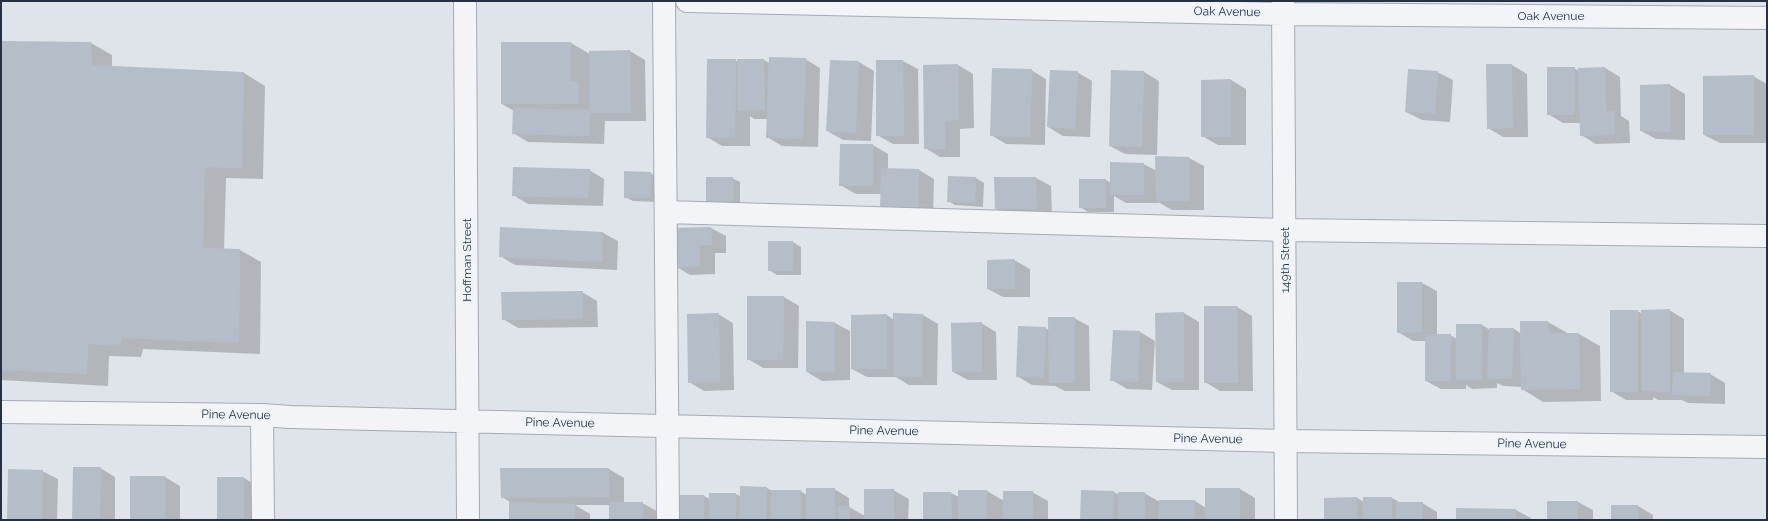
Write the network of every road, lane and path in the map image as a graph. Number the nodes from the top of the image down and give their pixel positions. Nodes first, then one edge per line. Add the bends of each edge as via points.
1 (465, 1) edge
2 (664, 1) edge
3 (687, 1) edge
4 (1283, 7) edge
5 (1767, 18) edge
6 (666, 212) junction
7 (1285, 230) junction
8 (1767, 236) edge
9 (1, 412) edge
10 (262, 415) junction
11 (468, 421) junction
12 (667, 426) junction
13 (1286, 441) junction
14 (1767, 447) edge
15 (263, 520) edge
16 (468, 520) edge
17 (668, 520) edge
18 (1286, 520) edge

1 - 11 street, Hoffman Street
2 - 6 street
3 - 4 street, Oak Avenue
4 - 5 street, Oak Avenue
4 - 7 street, 149th Street
6 - 7 street
6 - 12 street
7 - 8 street
7 - 13 street, 149th Street
9 - 10 street, Pine Avenue
10 - 11 street, Pine Avenue
10 - 15 street
11 - 12 street, Pine Avenue
11 - 16 street, Hoffman Street
12 - 13 street, Pine Avenue
12 - 17 street
13 - 14 street, Pine Avenue
13 - 18 street, 149th Street

